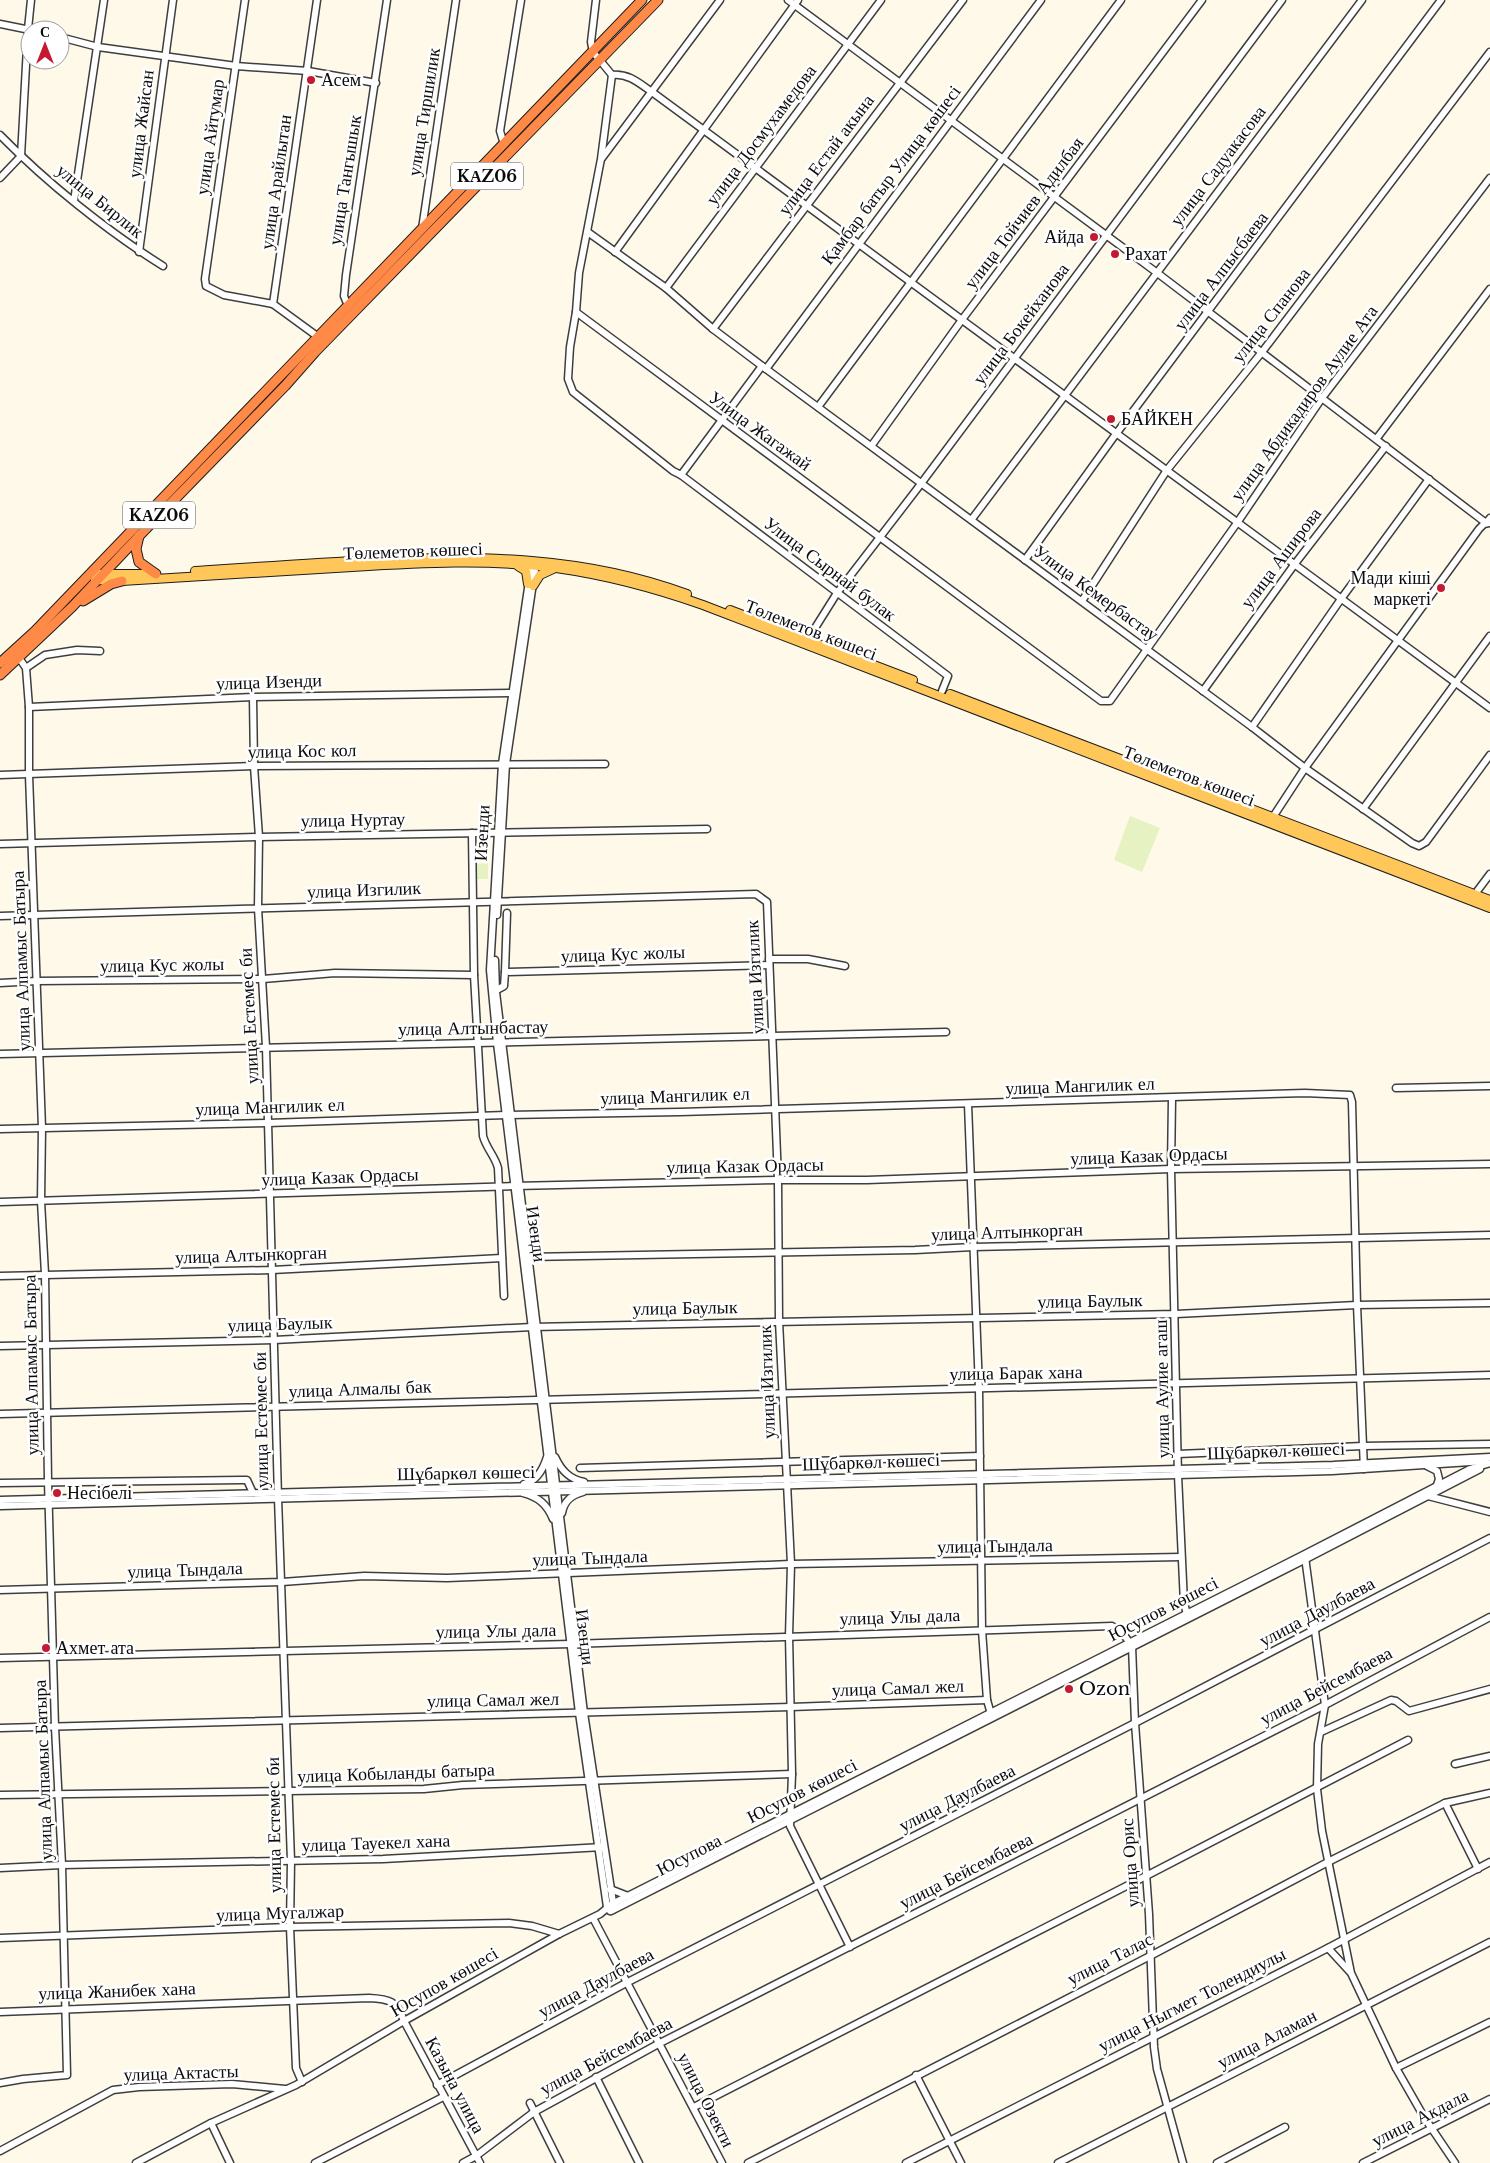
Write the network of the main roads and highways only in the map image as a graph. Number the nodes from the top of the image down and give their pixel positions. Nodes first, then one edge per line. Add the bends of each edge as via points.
1 (642, 0) edge
2 (658, 0) edge
3 (321, 339) junction
4 (140, 535) junction
5 (534, 563) junction
6 (509, 564) junction
7 (557, 568) junction
8 (156, 574) junction
9 (94, 577) junction
10 (122, 581) junction
11 (72, 608) junction
12 (806, 642) junction
13 (0, 663) edge
14 (0, 675) edge
15 (1271, 819) junction
16 (1456, 894) junction
17 (1475, 894) junction
18 (1490, 900) edge
19 (1490, 908) edge

1 - 3 highway, KАZ06 via 348,306
2 - 3 highway, KАZ06
3 - 4 highway, KАZ06
3 - 9 highway, KАZ06
4 - 8 highway via 136,549 139,562
4 - 9 highway, KАZ06
5 - 6 main road, Төлеметов көшесі
5 - 7 main road, Төлеметов көшесі
5 - 8 main road, Төлеметов көшесі via 441,557
5 - 12 main road, Төлеметов көшесі via 585,567 657,584
6 - 7 main road via 522,567 530,585 540,575
6 - 10 main road, Төлеметов көшесі via 388,565
7 - 12 main road, Төлеметов көшесі via 663,591
8 - 9 main road, Төлеметов көшесі
9 - 10 main road, Төлеметов көшесі
9 - 11 highway, KАZ06
9 - 13 highway, KАZ06
10 - 11 highway
11 - 14 highway, KАZ06
12 - 15 main road, Төлеметов көшесі
12 - 15 main road, Төлеметов көшесі
15 - 16 main road, Төлеметов көшесі
15 - 17 main road, Төлеметов көшесі
16 - 17 main road
16 - 19 main road, Төлеметов көшесі
17 - 18 main road, Төлеметов көшесі

